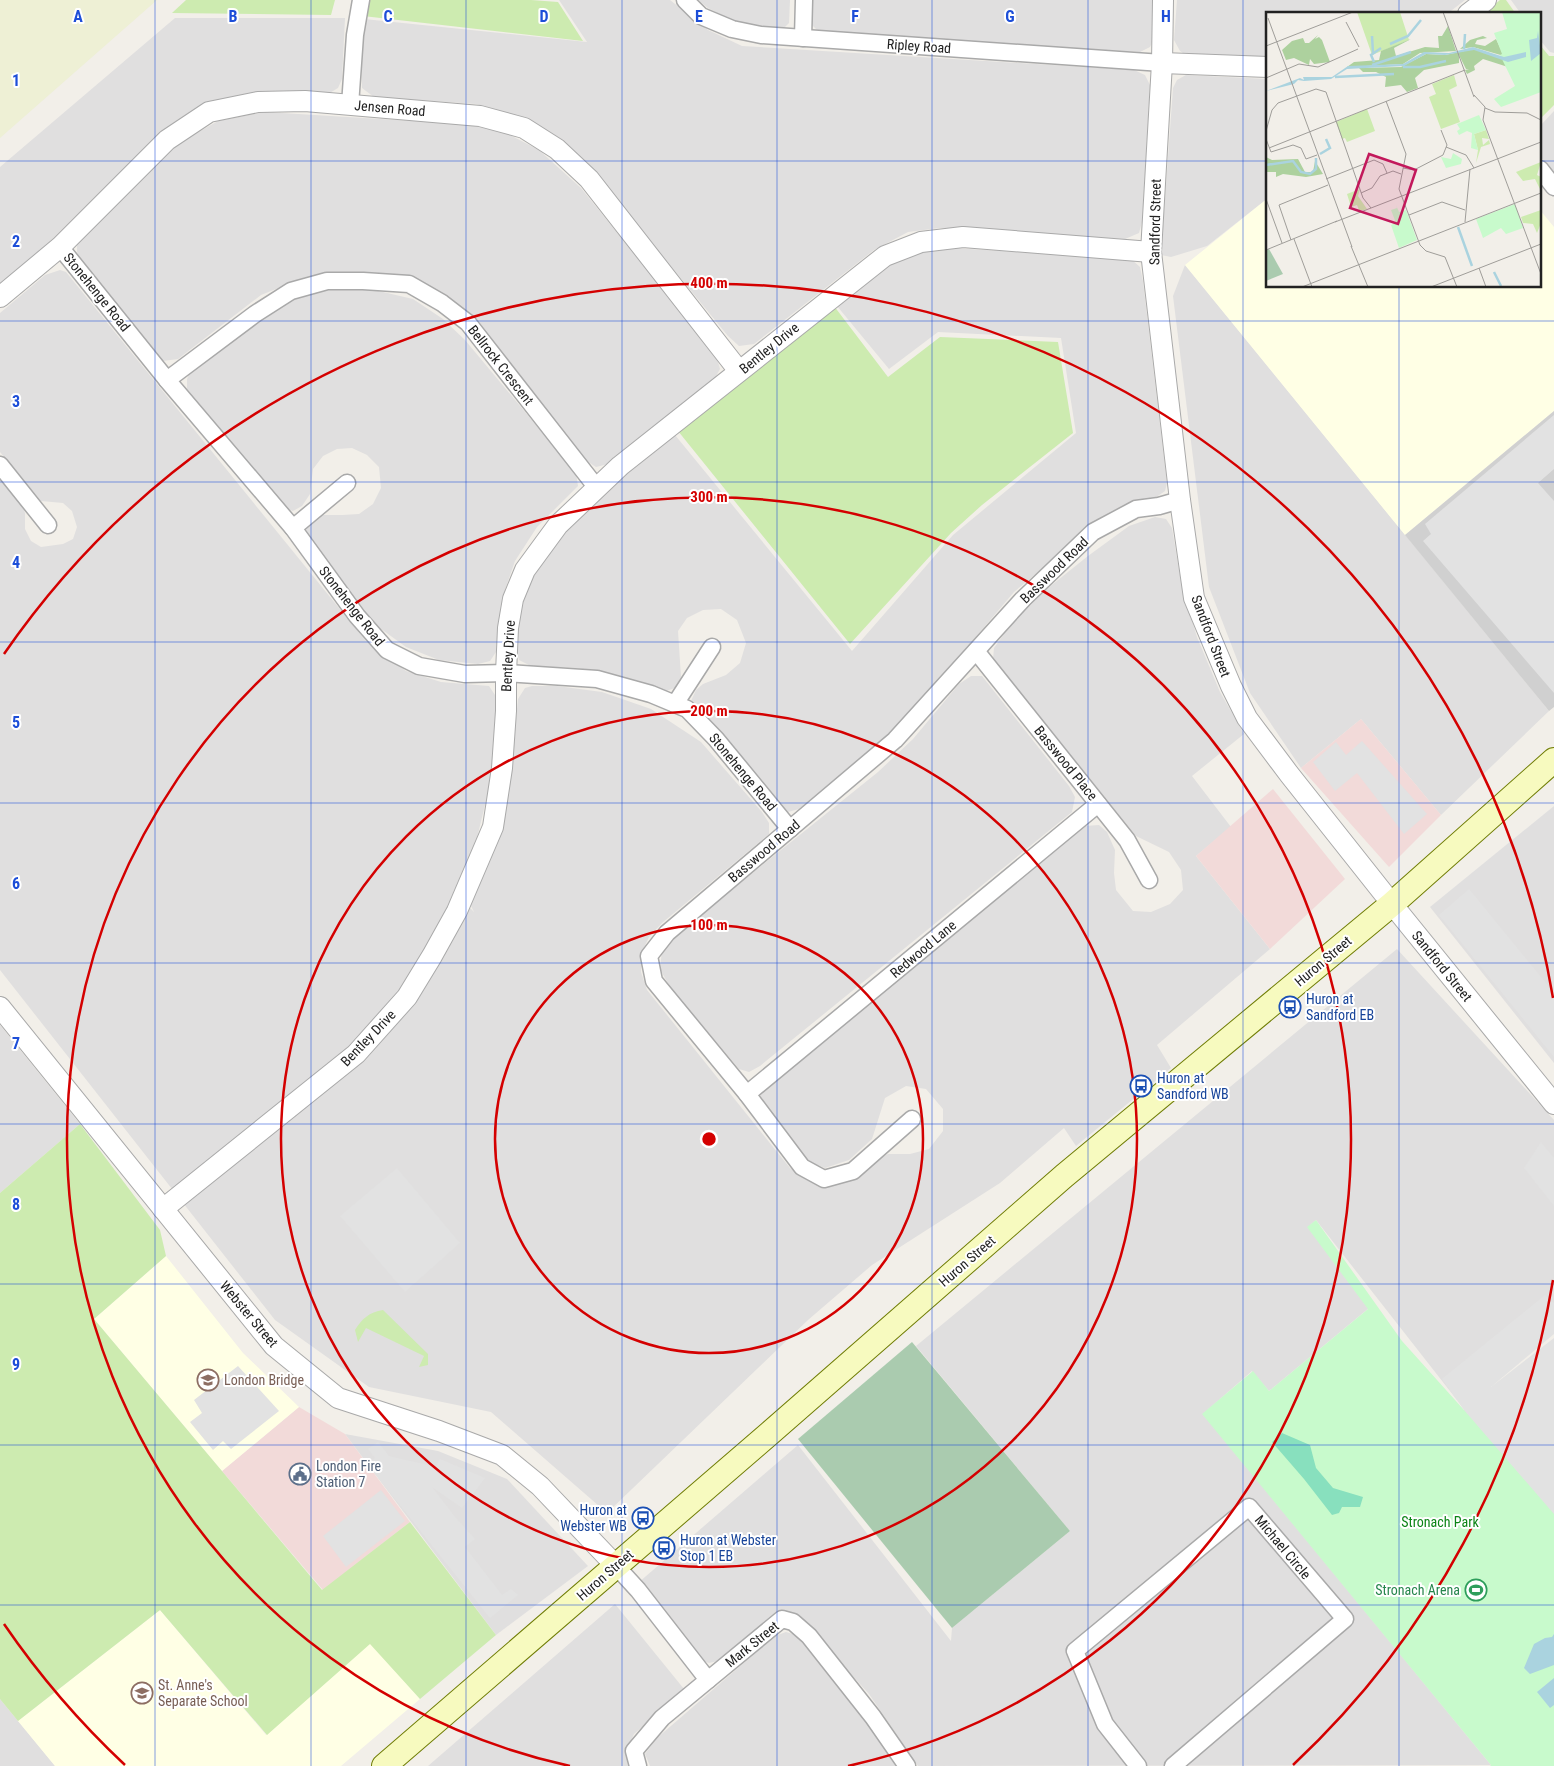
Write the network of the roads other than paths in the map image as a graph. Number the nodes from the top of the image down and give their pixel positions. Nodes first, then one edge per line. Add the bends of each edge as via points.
1 (361, 0) edge
2 (685, 0) edge
3 (804, 0) edge
4 (1163, 0) edge
5 (1486, 0) edge
6 (1471, 12) edge
7 (803, 38) junction
8 (1162, 63) junction
9 (1266, 67) edge
10 (350, 105) junction
11 (1542, 171) edge
12 (1554, 186) edge
13 (60, 246) junction
14 (1151, 252) junction
15 (0, 297) edge
16 (739, 371) junction
17 (167, 380) junction
18 (0, 465) edge
19 (347, 483) dead end
20 (597, 488) junction
21 (1180, 500) junction
22 (48, 525) dead end
23 (293, 528) junction
24 (712, 647) dead end
25 (976, 651) junction
26 (506, 674) junction
27 (674, 704) junction
28 (1554, 760) edge
29 (1098, 804) junction
30 (790, 829) junction
31 (1149, 880) dead end
32 (1392, 904) junction
33 (0, 1007) edge
34 (747, 1094) junction
35 (1554, 1104) edge
36 (912, 1119) dead end
37 (164, 1209) junction
38 (616, 1566) junction
39 (708, 1680) junction
40 (384, 1766) edge
41 (638, 1766) edge
42 (907, 1766) edge
43 (1138, 1766) edge
44 (1173, 1766) edge

1 - 10 street
2 - 7 street, Ripley Road via 701,16 732,29
3 - 7 street
4 - 8 street, Sandford Street
5 - 6 street
7 - 8 street, Ripley Road
8 - 9 street
8 - 14 street, Sandford Street
10 - 13 street, Jensen Road via 305,101 258,102 210,112 168,140
10 - 16 street, Jensen Road via 480,116 524,128 557,149 589,179
11 - 12 street
13 - 15 street, Jensen Road
13 - 17 street, Stonehenge Road
14 - 16 street, Bentley Drive via 964,238 922,242 885,256
14 - 21 street, Sandford Street
16 - 20 street, Bentley Drive
17 - 20 street, Bellrock Crescent via 291,291 327,281 410,284 468,323
17 - 23 street, Stonehenge Road
18 - 22 street
19 - 23 street
20 - 26 street, Bentley Drive via 558,525 526,570 513,599
21 - 25 street, Basswood Road via 1136,509 1093,532
21 - 32 street, Sandford Street via 1194,598 1247,718
23 - 26 street, Stonehenge Road via 357,616 387,650 419,666 465,674
24 - 27 street
25 - 29 street, Basswood Place
25 - 30 street, Basswood Road via 895,740
26 - 27 street, Stonehenge Road via 597,679 652,694
26 - 37 street, Bentley Drive via 506,721 494,827 457,911 407,997 356,1054
27 - 30 street, Stonehenge Road via 686,710 716,739
28 - 32 main road, Huron Street
29 - 31 street, Basswood Place via 1127,840
29 - 34 street, Redwood Lane
30 - 34 street, Basswood Road via 666,933 649,956 654,981
32 - 35 street, Sandford Street
32 - 38 main road, Huron Street via 1064,1176
33 - 37 street, Webster Street
34 - 36 street, Basswood Road via 802,1166 824,1179 853,1171
37 - 38 street, Webster Street via 274,1346 338,1398 502,1455 540,1486
38 - 39 street
38 - 40 main road, Huron Street
39 - 41 street via 662,1718 634,1751
39 - 42 street, Mark Street via 782,1619 793,1622 810,1636
43 - 44 street, Michael Circle via 1105,1724 1076,1651 1249,1507 1345,1619

